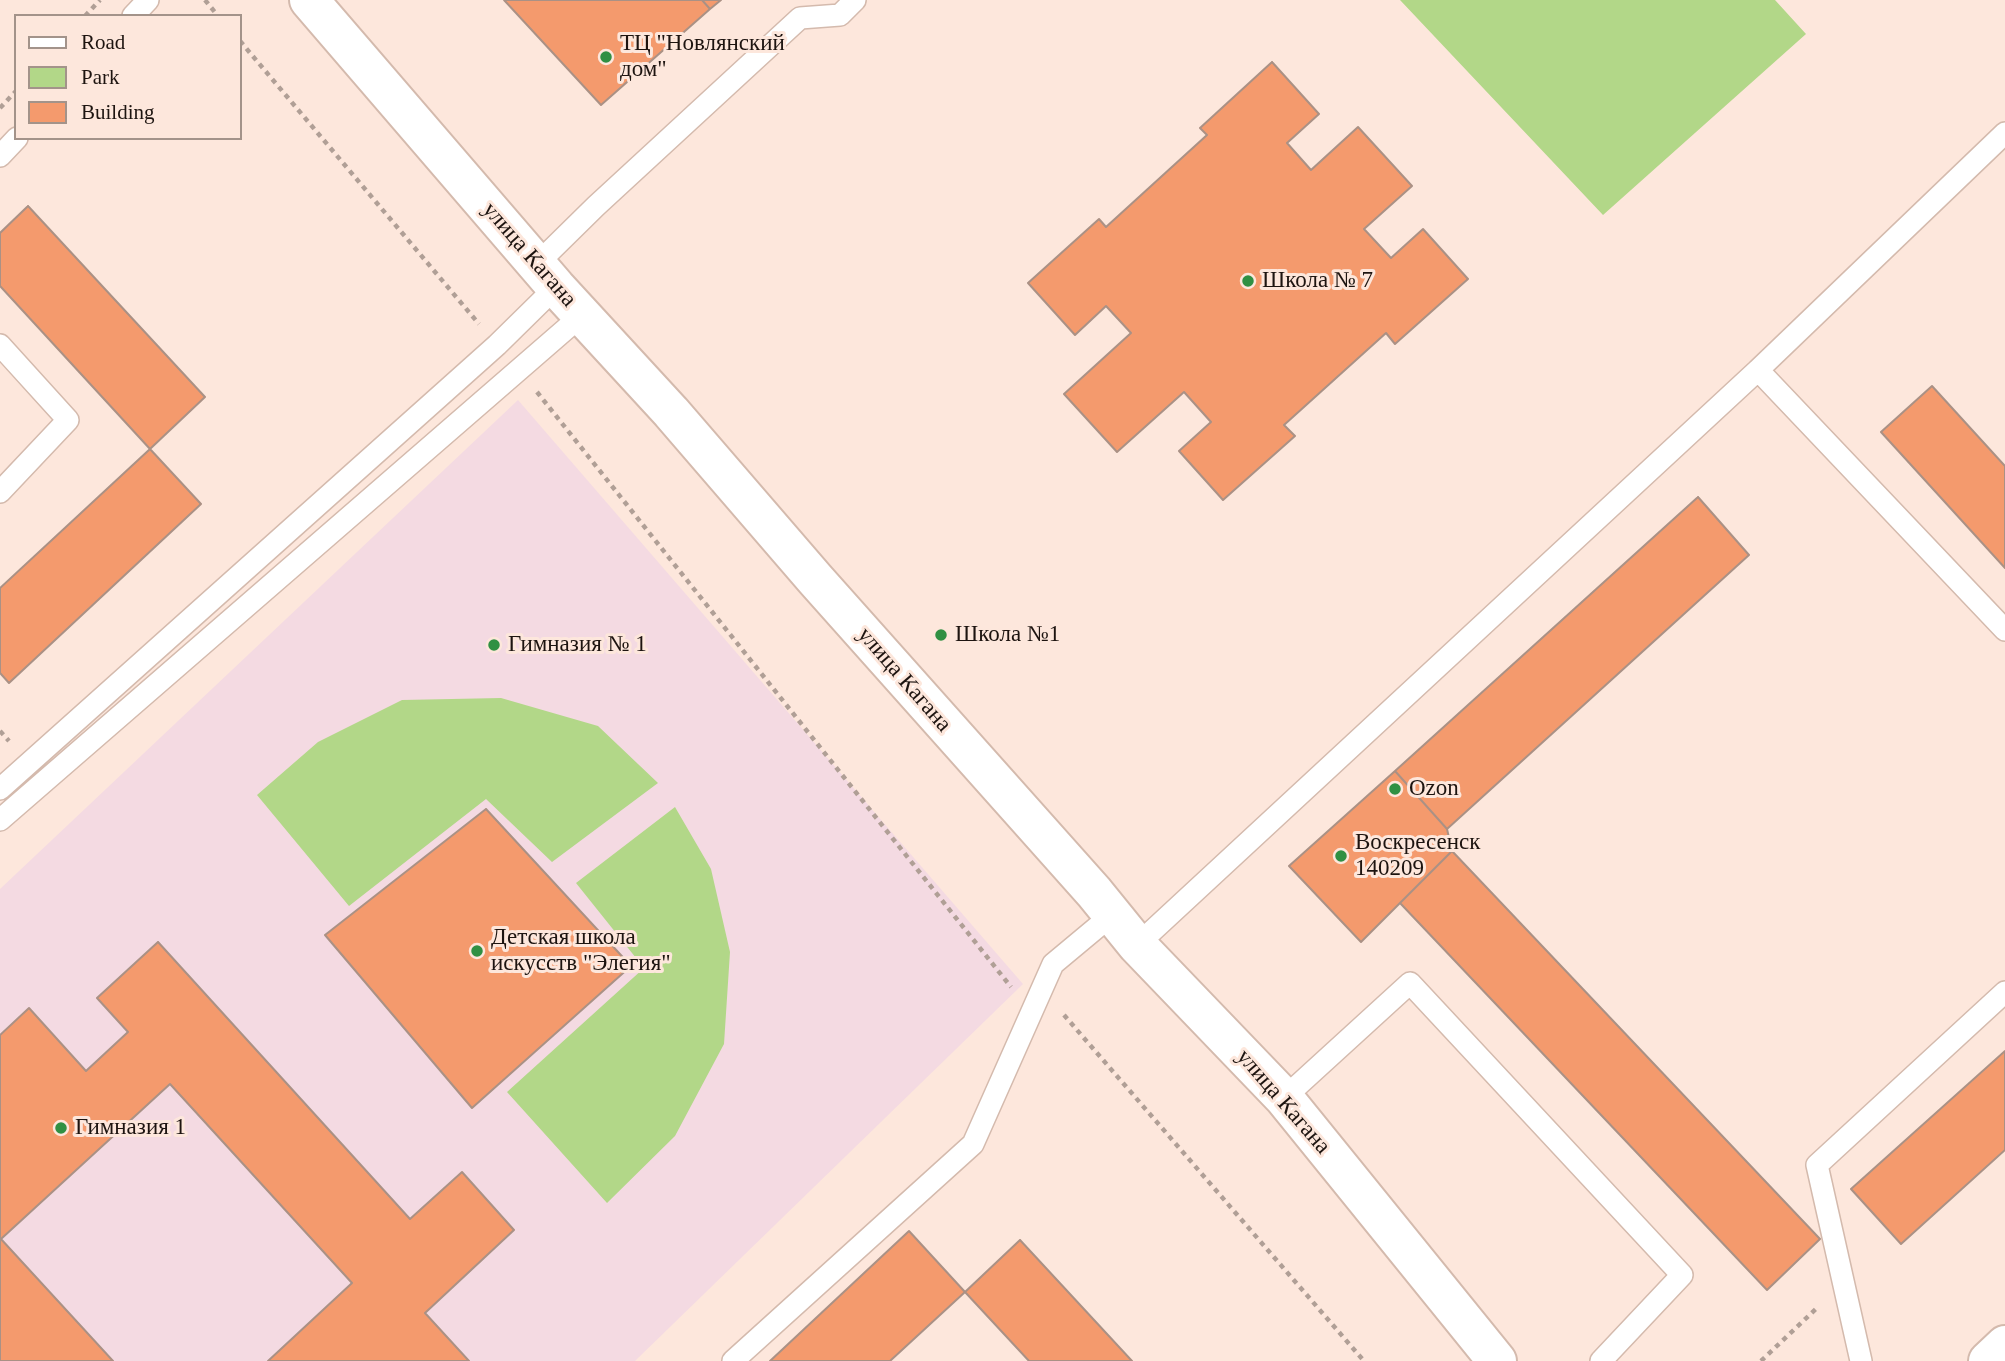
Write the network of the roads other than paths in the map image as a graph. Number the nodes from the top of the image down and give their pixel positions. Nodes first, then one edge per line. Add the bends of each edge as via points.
1 (148, 0) edge
2 (309, 0) edge
3 (855, 0) edge
4 (135, 14) edge
5 (2005, 133) edge
6 (15, 140) edge
7 (0, 156) edge
8 (547, 276) junction
9 (582, 315) junction
10 (0, 345) edge
11 (1758, 370) junction
12 (0, 492) edge
13 (2005, 630) edge
14 (0, 789) edge
15 (0, 820) edge
16 (1113, 914) junction
17 (1137, 945) junction
18 (2005, 992) edge
19 (1284, 1098) junction
20 (2005, 1345) edge
21 (733, 1361) edge
22 (1497, 1361) edge
23 (1601, 1361) edge
24 (1861, 1361) edge
25 (1988, 1361) edge

1 - 4 lane
2 - 8 street, улица Кагана
3 - 8 lane via 839,15 800,18 596,206
5 - 11 lane
6 - 7 lane
8 - 9 street, улица Кагана
8 - 14 lane via 497,345
9 - 15 lane
9 - 16 street, улица Кагана
10 - 12 lane via 68,420
11 - 13 lane
11 - 17 lane
16 - 17 street, улица Кагана
16 - 21 lane via 1053,964 973,1144
17 - 19 street, улица Кагана
18 - 24 lane via 1817,1165
19 - 22 street, улица Кагана
19 - 23 lane via 1410,983 1682,1275
20 - 25 street

